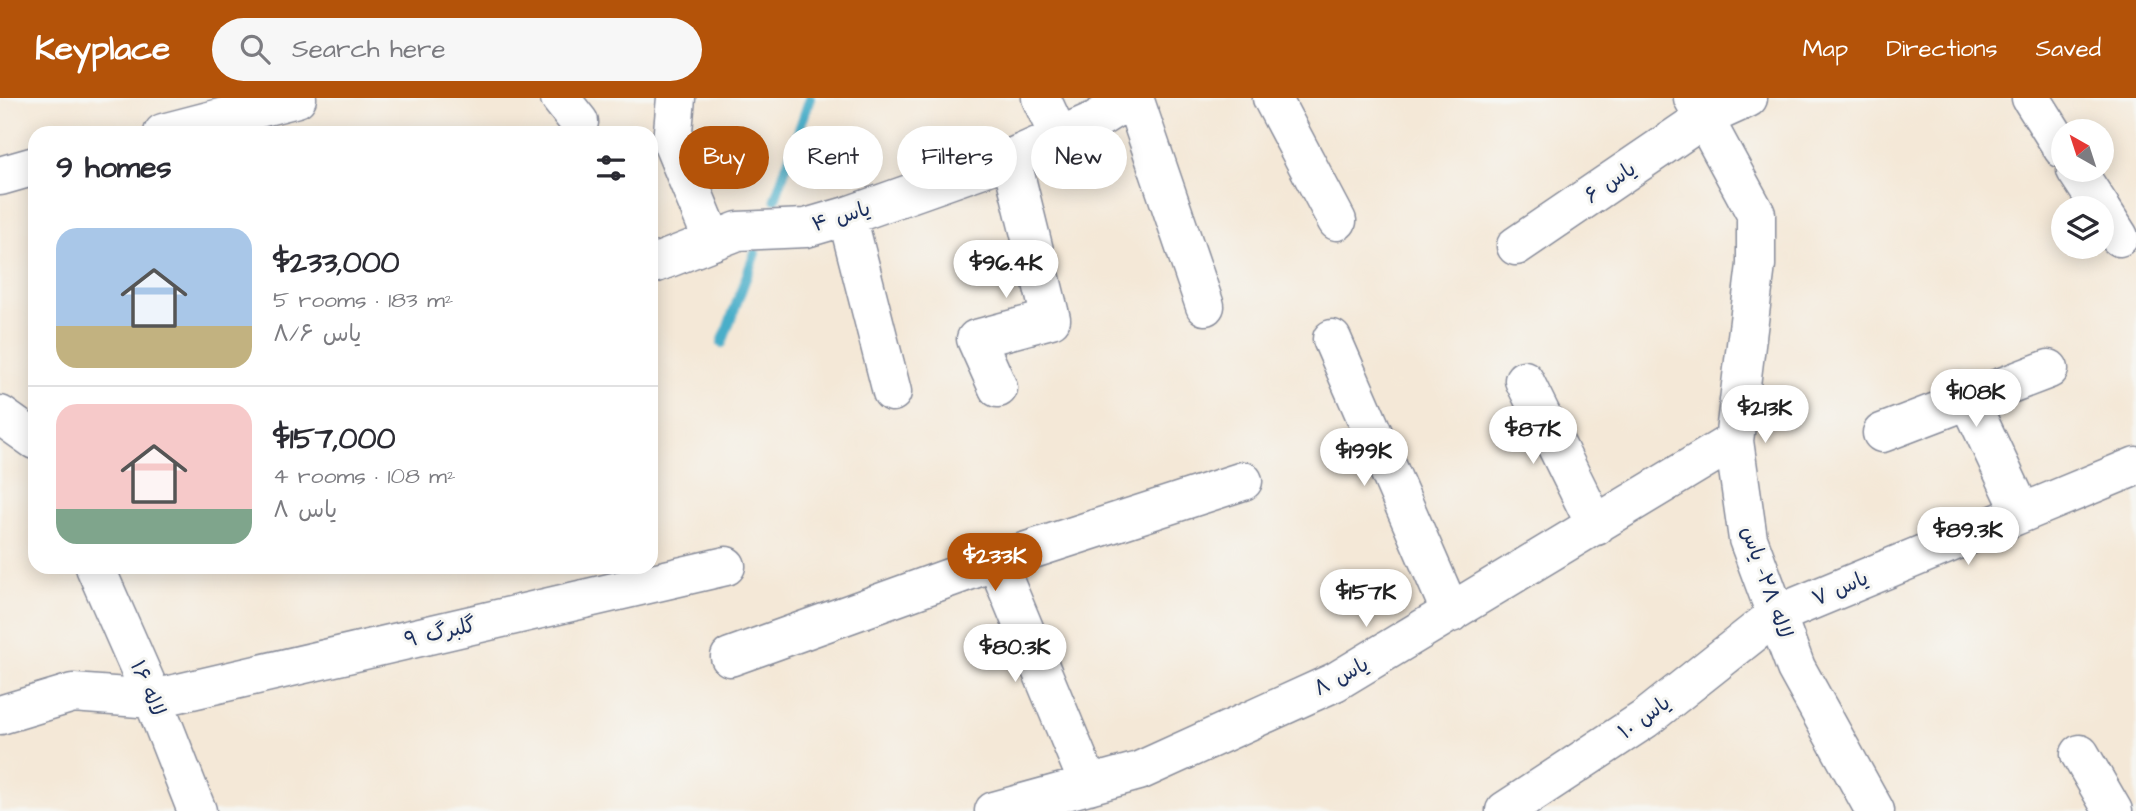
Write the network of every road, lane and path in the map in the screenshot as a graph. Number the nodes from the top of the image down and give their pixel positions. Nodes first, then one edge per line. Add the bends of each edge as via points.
1 (297, 98) edge
2 (676, 98) edge
3 (1041, 98) edge
4 (1132, 98) edge
5 (1272, 98) edge
6 (1748, 98) edge
7 (2031, 98) edge
8 (1699, 108) edge
9 (190, 126) edge
10 (1054, 126) edge
11 (1083, 126) edge
12 (2051, 130) edge
13 (28, 168) edge
14 (0, 176) edge
15 (1017, 182) edge
16 (923, 189) edge
17 (847, 216) junction
18 (1337, 221) dead end
19 (726, 236) junction
20 (1516, 246) dead end
21 (658, 262) edge
22 (1205, 306) dead end
23 (1332, 339) dead end
24 (2049, 369) dead end
25 (1524, 380) dead end
26 (998, 388) dead end
27 (892, 392) dead end
28 (1969, 400) junction
29 (0, 415) edge
30 (1882, 433) dead end
31 (28, 435) edge
32 (1734, 442) junction
33 (2136, 466) edge
34 (1243, 481) dead end
35 (2022, 513) junction
36 (1596, 526) junction
37 (996, 561) junction
38 (726, 565) dead end
39 (98, 574) edge
40 (1451, 613) junction
41 (1776, 615) junction
42 (730, 657) dead end
43 (153, 699) junction
44 (0, 715) edge
45 (2080, 754) dead end
46 (1089, 785) junction
47 (1872, 810) edge
48 (197, 811) edge
49 (994, 811) edge
50 (1506, 811) edge
51 (2113, 811) edge

1 - 9 street
2 - 19 street via 672,142
3 - 10 street
4 - 11 street, یاس ۴
4 - 22 street
5 - 18 street
6 - 8 street, یاس ۶
7 - 12 street
8 - 20 street, یاس ۶
8 - 32 street, لاله ۲۸- یاس via 1756,214 1756,265
13 - 14 street
15 - 26 street via 1051,319 975,339
16 - 17 street, یاس ۴
17 - 19 street, یاس ۴ via 806,228
17 - 27 street
19 - 21 street, یاس ۴
23 - 40 street
24 - 28 street
25 - 36 street
28 - 30 street
28 - 35 street
29 - 31 street
32 - 36 street, یاس ۸
32 - 41 street, لاله ۲۸- یاس via 1748,539
33 - 35 street, یاس ۷
34 - 37 street
35 - 41 street, یاس ۷
36 - 40 street, یاس ۸
37 - 42 street
37 - 46 street
38 - 43 street, گلبرگ ۹
39 - 43 street, لاله ۱۶
40 - 46 street, یاس ۸ via 1335,682 1139,771
41 - 47 street, لاله ۲۸- یاس via 1796,668
41 - 50 street, یاس ۱۰ via 1645,719
43 - 44 street, گلبرگ ۹ via 73,693
43 - 48 street, لاله ۱۶
45 - 51 street
46 - 49 street, یاس ۸

